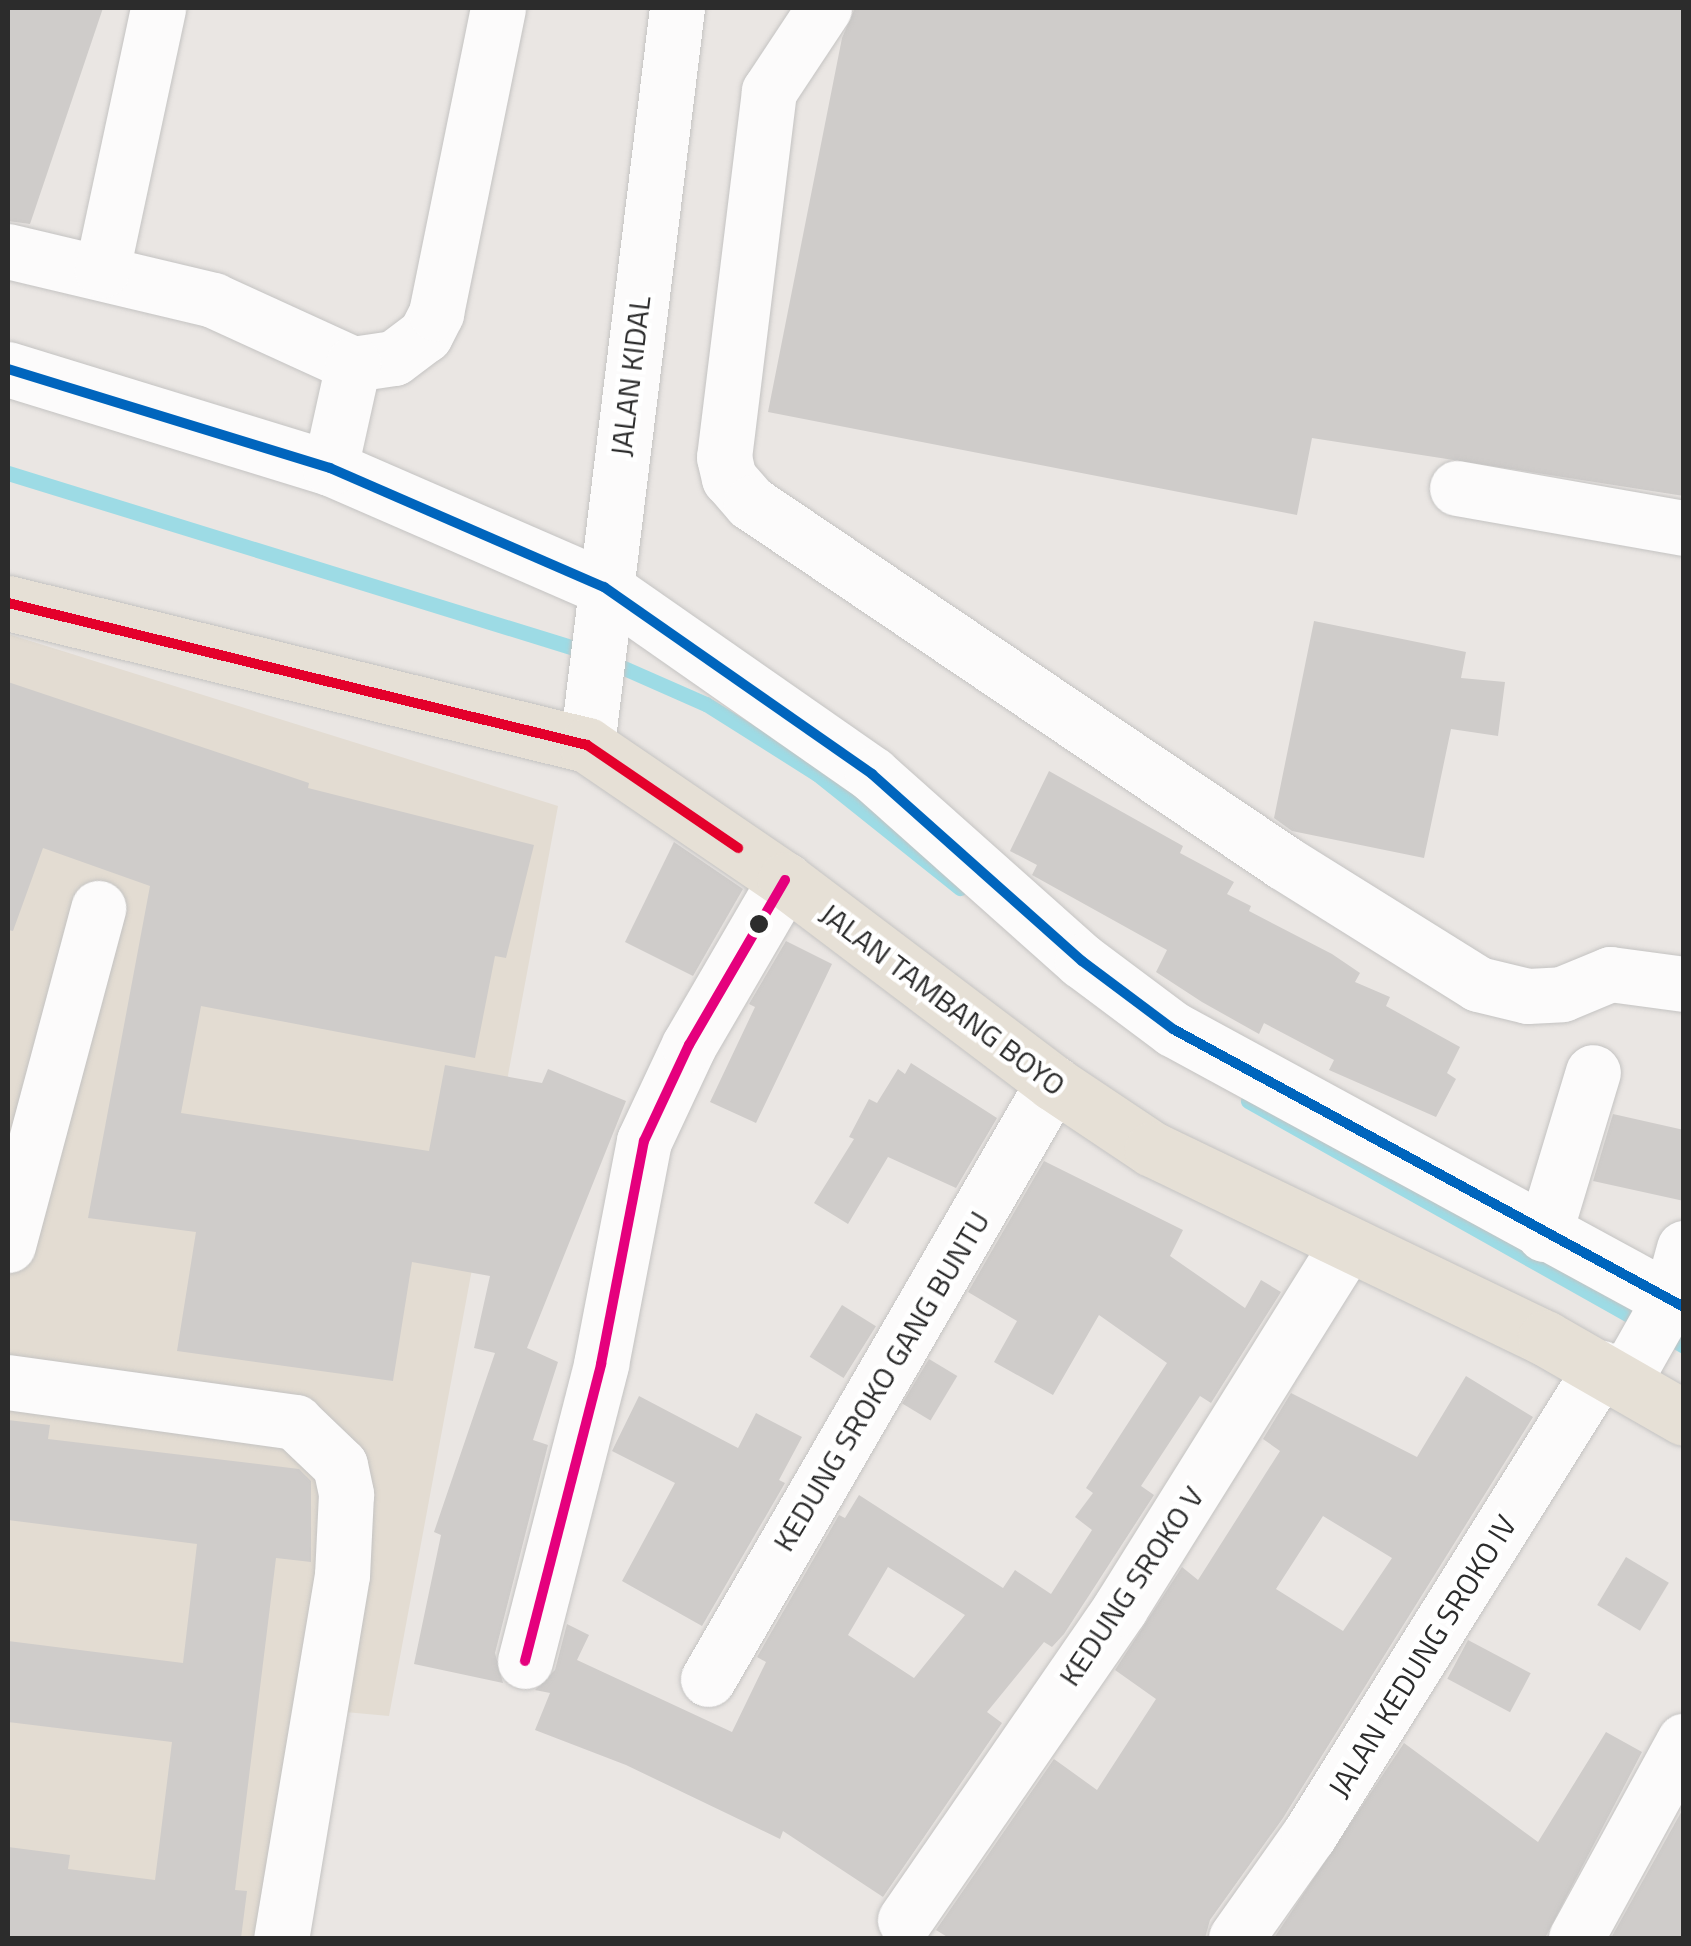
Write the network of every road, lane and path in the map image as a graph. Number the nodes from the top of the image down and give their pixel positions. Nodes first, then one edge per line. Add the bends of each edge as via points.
1 (158, 8) edge
2 (498, 8) edge
3 (824, 8) edge
4 (664, 10) edge
5 (8, 250) edge
6 (102, 270) junction
7 (353, 364) junction
8 (8, 369) edge
9 (330, 468) junction
10 (1457, 488) dead end
11 (1684, 528) edge
12 (8, 602) edge
13 (602, 602) junction
14 (589, 722) junction
15 (786, 880) junction
16 (98, 908) dead end
17 (1684, 984) edge
18 (1594, 1072) dead end
19 (1053, 1083) junction
20 (1544, 1234) junction
21 (8, 1245) edge
22 (1347, 1245) junction
23 (1674, 1293) edge
24 (1618, 1372) junction
25 (8, 1382) edge
26 (1684, 1418) edge
27 (525, 1661) dead end
28 (708, 1679) dead end
29 (1684, 1741) edge
30 (905, 1920) dead end
31 (281, 1938) edge
32 (1236, 1938) edge
33 (1576, 1938) edge

1 - 6 street
2 - 7 street via 432,326 394,358
3 - 17 street via 769,92 724,456 729,478 768,514 1283,862 1478,984 1528,996 1562,994 1610,974
4 - 13 street, JALAN KIDAL
5 - 6 street
6 - 7 street via 213,300
7 - 9 street
8 - 9 street
9 - 13 street
10 - 11 street
12 - 14 main road, JALAN TAMBANG BOYO
13 - 14 street, JALAN KIDAL
13 - 20 street via 872,774 1082,962 1173,1028
14 - 15 main road, JALAN TAMBANG BOYO
15 - 19 main road, JALAN TAMBANG BOYO
15 - 27 street via 689,1044 648,1130 601,1364
16 - 21 street
18 - 20 street
19 - 22 main road, JALAN TAMBANG BOYO via 1152,1149
19 - 28 street, KEDUNG SROKO GANG BUNTU
20 - 23 street
22 - 24 main road, JALAN TAMBANG BOYO
22 - 30 street, KEDUNG SROKO V via 1120,1608
23 - 24 street, JALAN KEDUNG SROKO IV
24 - 26 main road, JALAN TAMBANG BOYO
24 - 32 street, JALAN KEDUNG SROKO IV
25 - 31 street via 295,1422 340,1465 346,1494 342,1575
29 - 33 street

